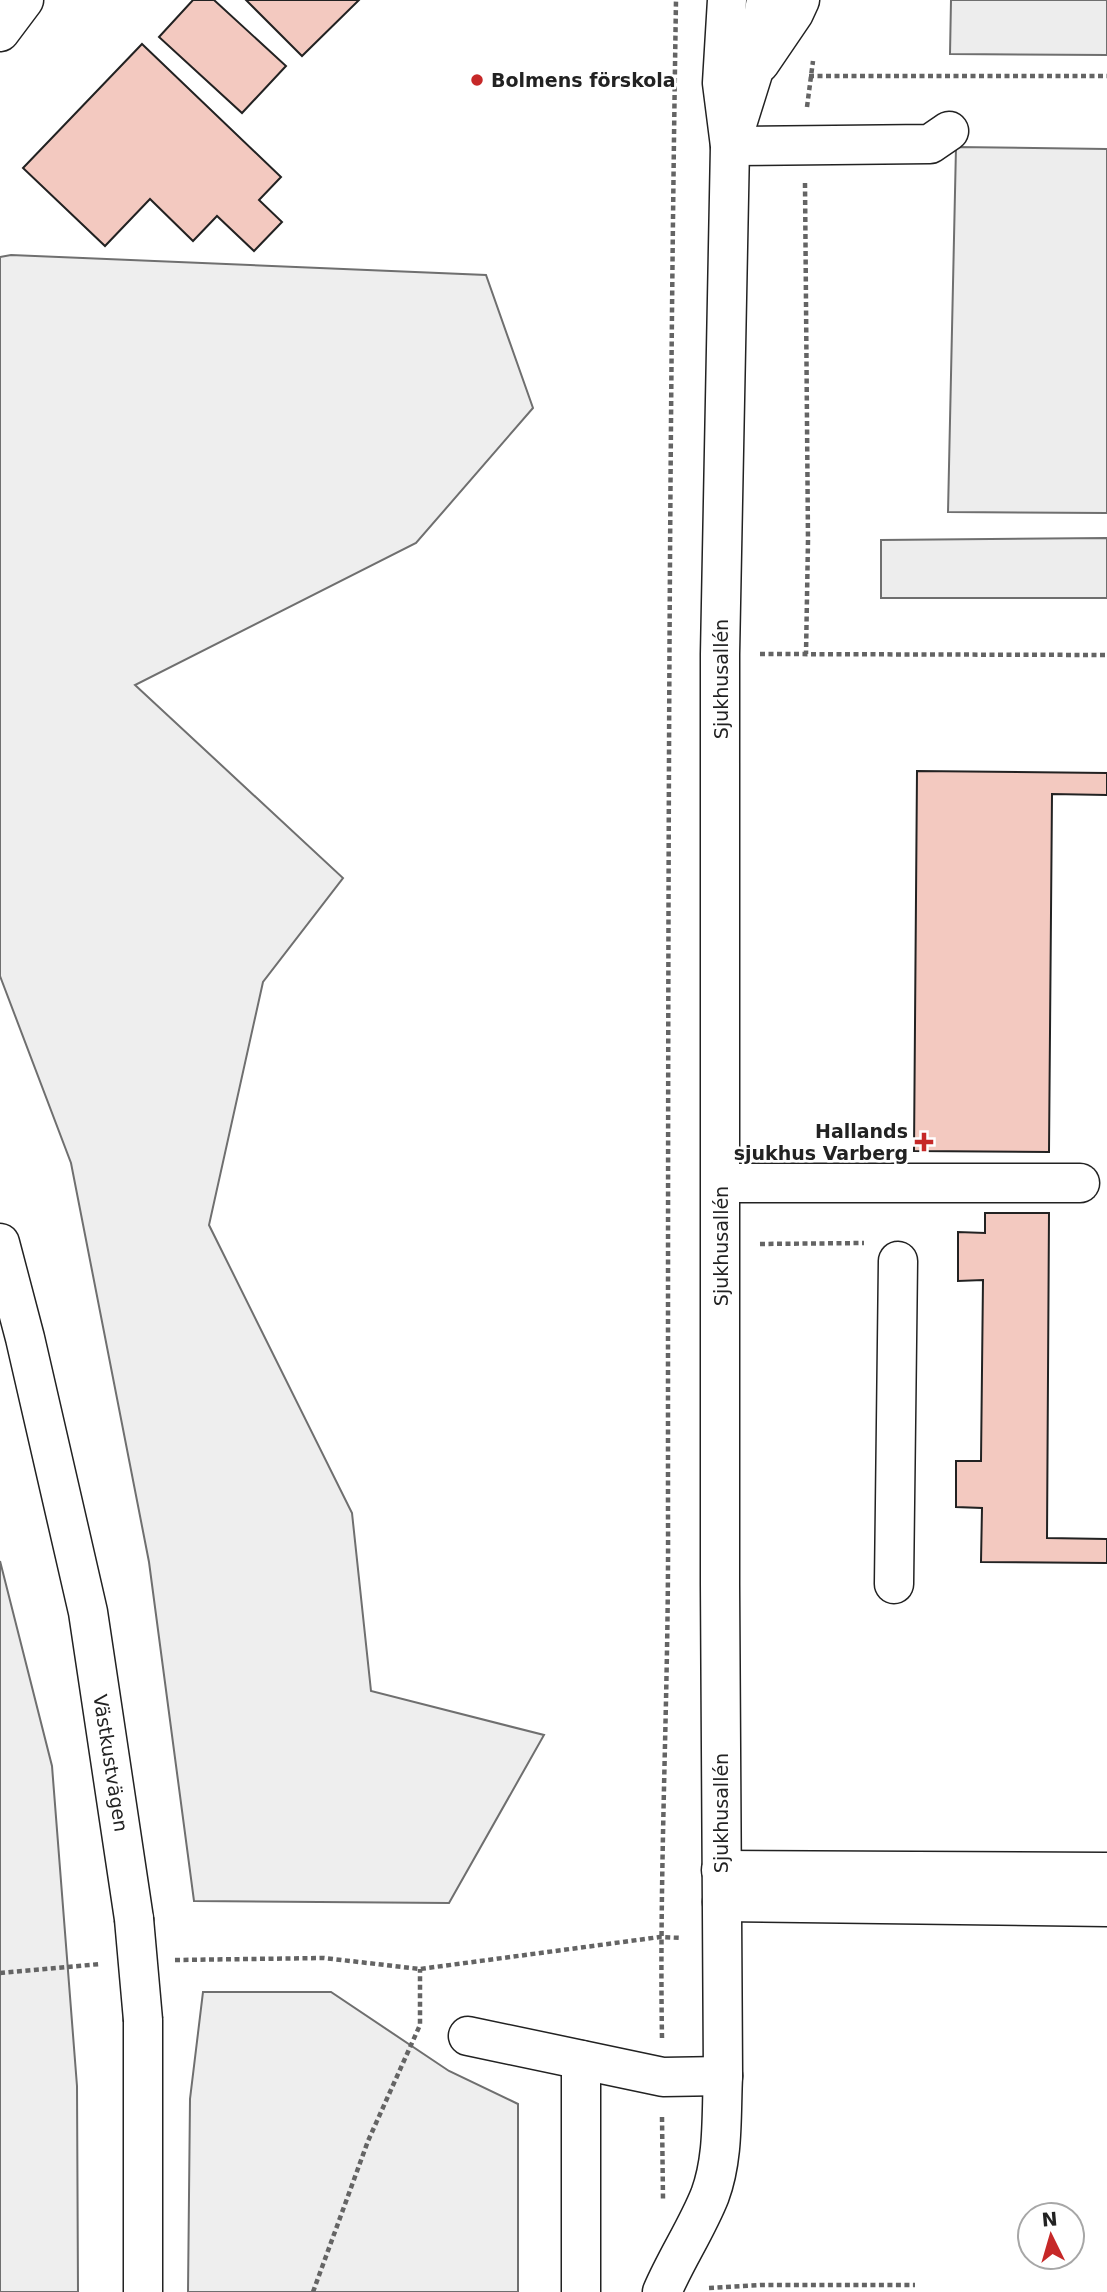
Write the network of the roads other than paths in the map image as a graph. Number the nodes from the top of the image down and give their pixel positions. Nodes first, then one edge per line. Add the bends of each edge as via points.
1 (24, 0) edge
2 (727, 0) edge
3 (766, 0) edge
4 (800, 0) edge
5 (0, 32) edge
6 (753, 73) junction
7 (950, 131) dead end
8 (730, 146) junction
9 (721, 1183) junction
10 (1080, 1183) dead end
11 (0, 1243) edge
12 (898, 1261) road end
13 (894, 1584) dead end
14 (1107, 1872) edge
15 (721, 1904) junction
16 (1107, 1907) edge
17 (468, 2036) dead end
18 (581, 2060) junction
19 (723, 2076) junction
20 (143, 2292) edge
21 (581, 2292) edge
22 (662, 2292) edge

1 - 5 street
2 - 8 street via 722,83
3 - 6 street
4 - 6 street
6 - 8 street
7 - 8 street via 930,144
8 - 9 street, Sjukhusallén via 720,654
9 - 10 street
9 - 15 street, Sjukhusallén
11 - 20 street, Västkustvägen, bridge via 88,1612 134,1919 144,2020
12 - 13 street
14 - 15 street
15 - 16 street
15 - 19 street, Sjukhusallén
17 - 18 street
18 - 19 street via 663,2077
18 - 21 street
19 - 22 street, Sjukhusallén via 721,2141 710,2195

